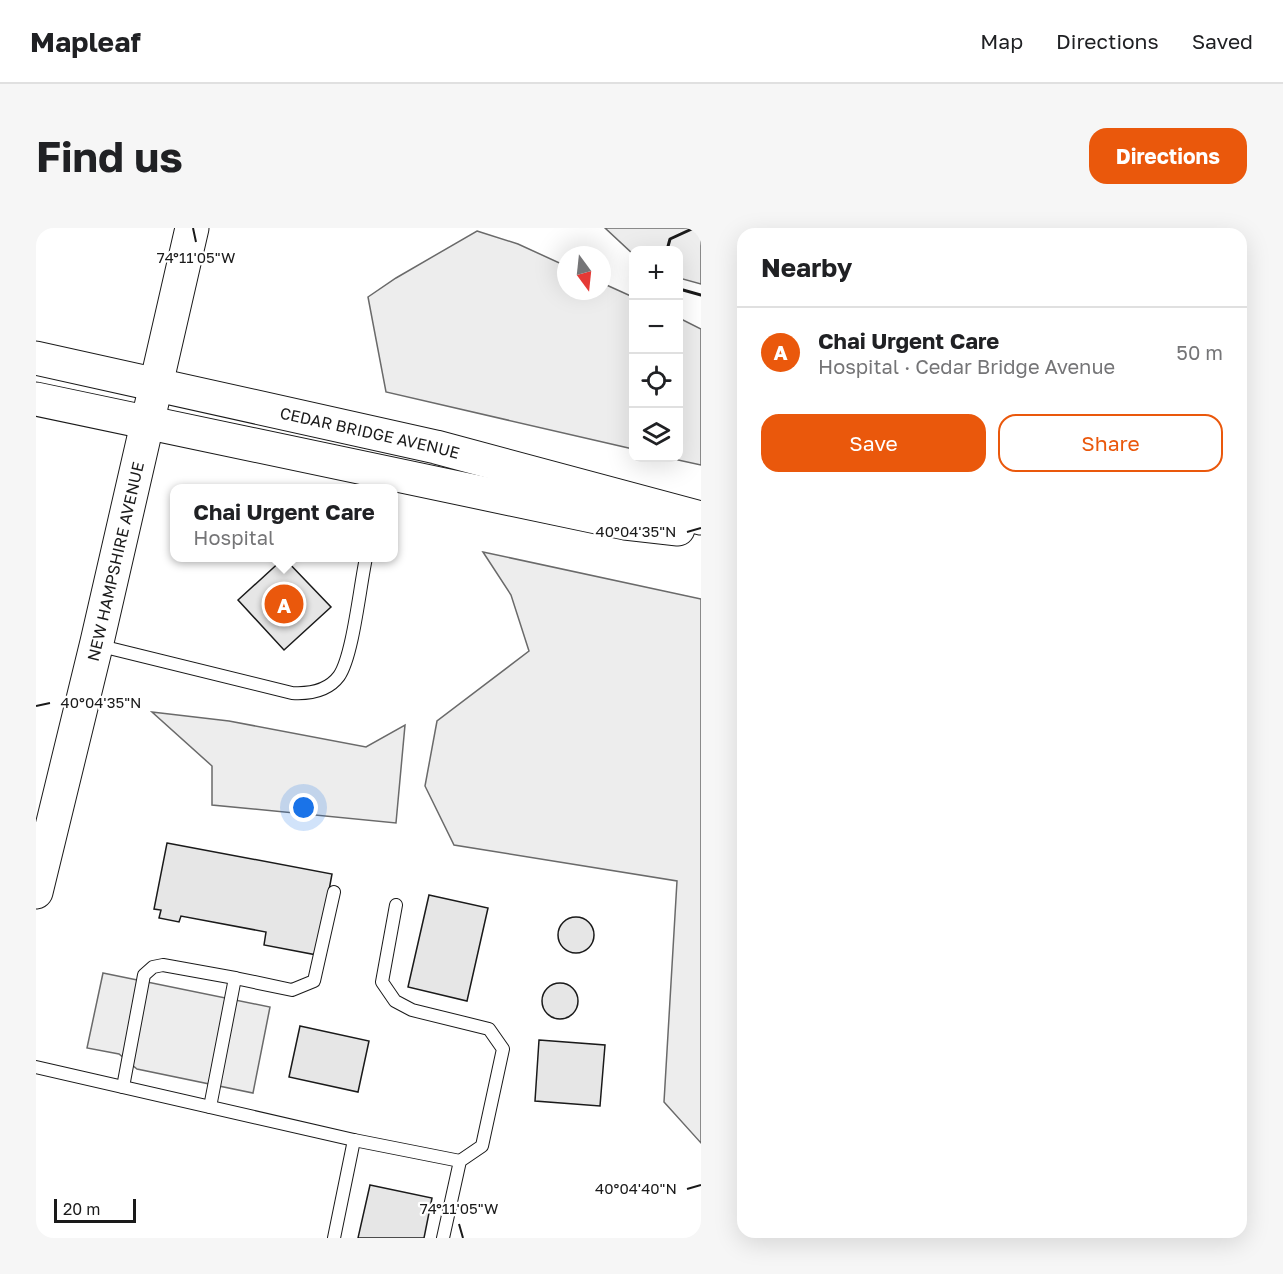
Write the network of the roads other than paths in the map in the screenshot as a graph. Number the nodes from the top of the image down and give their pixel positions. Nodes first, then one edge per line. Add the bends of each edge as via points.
1 (192, 228) edge
2 (36, 358) edge
3 (156, 384) junction
4 (36, 399) edge
5 (148, 422) junction
6 (384, 461) edge
7 (701, 518) edge
8 (701, 531) edge
9 (365, 562) edge
10 (98, 642) junction
11 (36, 892) edge
12 (334, 892) dead end
13 (396, 905) dead end
14 (235, 978) junction
15 (36, 1067) edge
16 (123, 1087) junction
17 (210, 1107) junction
18 (354, 1140) junction
19 (460, 1161) junction
20 (334, 1238) edge
21 (443, 1238) edge

1 - 3 main road, NEW HAMPSHIRE AVENUE
2 - 3 main road, CEDAR BRIDGE AVENUE
3 - 5 main road, NEW HAMPSHIRE AVENUE
3 - 6 main road, CEDAR BRIDGE AVENUE
4 - 5 main road, CEDAR BRIDGE AVENUE
5 - 6 main road, CEDAR BRIDGE AVENUE
5 - 10 main road, NEW HAMPSHIRE AVENUE
6 - 7 main road, CEDAR BRIDGE AVENUE via 436,447
6 - 8 main road, CEDAR BRIDGE AVENUE via 625,523
9 - 10 lane via 346,662 338,678 308,694
10 - 11 main road, NEW HAMPSHIRE AVENUE
12 - 14 lane via 314,981 292,990
13 - 19 lane via 382,982 395,1001 412,1010 489,1029 503,1048 482,1146
14 - 16 lane via 163,965 144,975
14 - 17 lane
15 - 16 lane
16 - 17 lane
17 - 18 lane
18 - 19 lane
18 - 20 lane
19 - 21 lane

